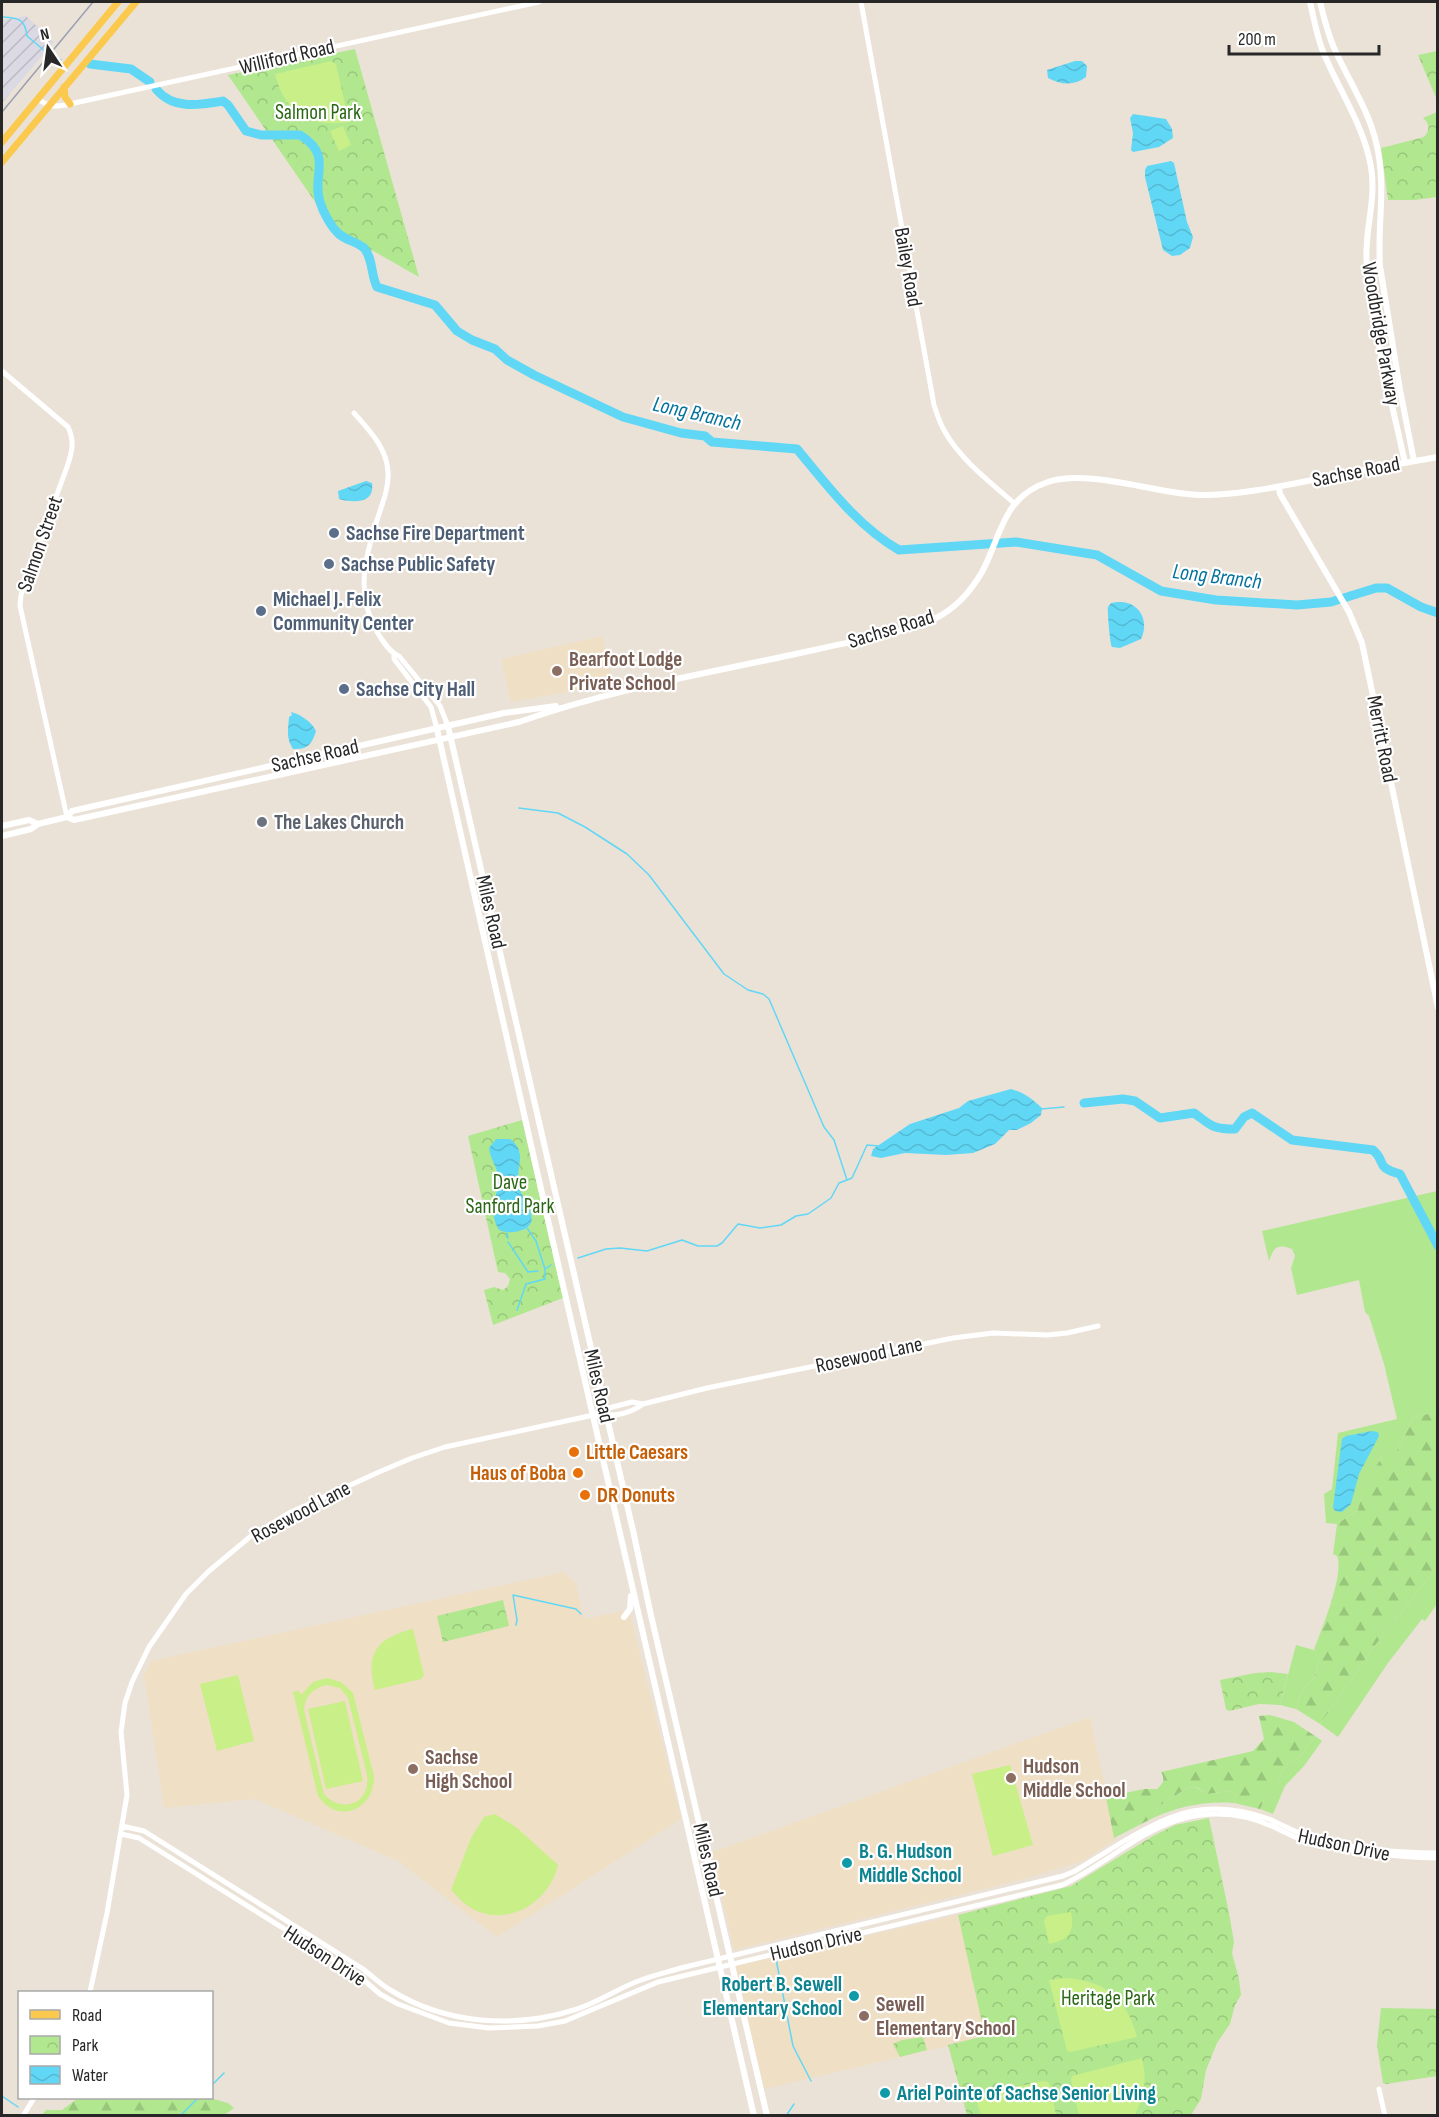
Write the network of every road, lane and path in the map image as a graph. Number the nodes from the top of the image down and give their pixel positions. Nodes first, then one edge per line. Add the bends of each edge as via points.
1 (118, 2) edge
2 (136, 2) edge
3 (539, 2) edge
4 (861, 2) edge
5 (1310, 2) edge
6 (1320, 2) edge
7 (64, 87) junction
8 (38, 99) junction
9 (70, 104) junction
10 (47, 106) junction
11 (2, 142) edge
12 (2, 162) edge
13 (2, 371) edge
14 (354, 413) dead end
15 (1437, 457) edge
16 (1414, 461) junction
17 (1405, 463) junction
18 (1279, 488) junction
19 (1014, 503) junction
20 (394, 654) junction
21 (566, 705) junction
22 (448, 726) junction
23 (437, 729) junction
24 (450, 736) junction
25 (439, 738) junction
26 (67, 817) junction
27 (38, 824) junction
28 (2, 826) edge
29 (2, 836) edge
30 (495, 929) junction
31 (483, 931) junction
32 (1437, 1008) edge
33 (566, 1239) junction
34 (553, 1242) junction
35 (1098, 1326) dead end
36 (643, 1404) junction
37 (605, 1409) junction
38 (593, 1415) junction
39 (606, 1417) junction
40 (631, 1584) junction
41 (624, 1617) dead end
42 (122, 1826) junction
43 (121, 1834) junction
44 (1437, 1853) edge
45 (1437, 1858) edge
46 (709, 1866) junction
47 (699, 1869) junction
48 (730, 1956) junction
49 (718, 1960) junction
50 (731, 1964) junction
51 (720, 1967) junction
52 (90, 1991) edge
53 (1379, 2089) dead end
54 (33, 2099) edge
55 (23, 2115) edge
56 (754, 2115) edge
57 (767, 2115) edge
58 (1385, 2115) edge

1 - 8 main road
2 - 7 main road
3 - 9 street, Williford Road
4 - 19 street, Bailey Road via 934,405 944,431 958,449
5 - 17 main road, Woodbridge Parkway via 1323,52 1358,122 1371,166 1373,202 1366,265
6 - 16 main road, Woodbridge Parkway via 1334,48 1377,143 1383,182 1378,250
7 - 9 main road
7 - 10 main road
8 - 10 street
8 - 11 main road
9 - 10 street, Williford Road
10 - 12 main road
13 - 26 street, Salmon Street via 68,427 72,437 68,467 28,573 20,606
14 - 20 street via 385,455 388,472 386,494 363,576 370,620
15 - 16 main road, Sachse Road
16 - 17 main road, Sachse Road
17 - 18 main road, Sachse Road
18 - 19 main road, Sachse Road via 1180,494 1067,478 1040,486
18 - 32 main road, Merritt Road via 1349,612 1362,643
19 - 21 main road, Sachse Road via 975,583 942,615 920,625
20 - 22 street via 440,706
20 - 23 street via 394,660 431,707
21 - 22 main road, Sachse Road
21 - 24 main road, Sachse Road via 519,722
22 - 23 main road, Sachse Road
22 - 24 main road, Miles Road
23 - 25 main road, Miles Road
23 - 26 main road, Sachse Road via 72,811
24 - 25 main road, Sachse Road
24 - 30 main road, Miles Road
25 - 26 main road, Sachse Road via 74,820
25 - 31 main road, Miles Road
26 - 27 main road, Sachse Road
27 - 28 main road, Sachse Road via 29,820
27 - 29 main road, Sachse Road
30 - 31 main road
30 - 33 main road, Miles Road
31 - 34 main road, Miles Road
33 - 34 main road
33 - 37 main road, Miles Road
34 - 38 main road, Miles Road
35 - 36 street, Rosewood Lane via 1047,1335 993,1333 953,1338
36 - 37 street, Rosewood Lane via 632,1402
36 - 39 street, Rosewood Lane via 634,1411
37 - 38 street, Rosewood Lane
37 - 39 main road, Miles Road
38 - 39 street, Rosewood Lane
38 - 40 main road, Miles Road
38 - 42 street, Rosewood Lane via 474,1440 412,1458 291,1512 230,1552 186,1594 149,1647 132,1682 121,1732 127,1795
39 - 46 main road, Miles Road
40 - 41 main road via 631,1603
40 - 47 main road, Miles Road
42 - 43 street, Rosewood Lane
42 - 49 street, Hudson Drive via 144,1831 363,1969 392,1992 456,2016 510,2021 552,2016 576,2010 642,1979
43 - 51 street, Hudson Drive via 139,1838 358,1976 380,1994 425,2015 457,2024 516,2028 565,2021 658,1982
43 - 52 street, Rosewood Lane
44 - 48 street, Hudson Drive via 1336,1844 1307,1837 1247,1811 1191,1811 1167,1819 1063,1876
45 - 50 street, Hudson Drive via 1390,1856 1307,1842 1250,1817 1203,1814 1164,1826 1062,1885
46 - 47 main road
46 - 48 main road, Miles Road
47 - 49 main road, Miles Road
48 - 49 street, Hudson Drive
48 - 50 main road, Miles Road
49 - 51 main road, Miles Road
50 - 51 street, Hudson Drive
50 - 57 main road, Miles Road
51 - 56 main road, Miles Road
53 - 58 street
54 - 55 street

